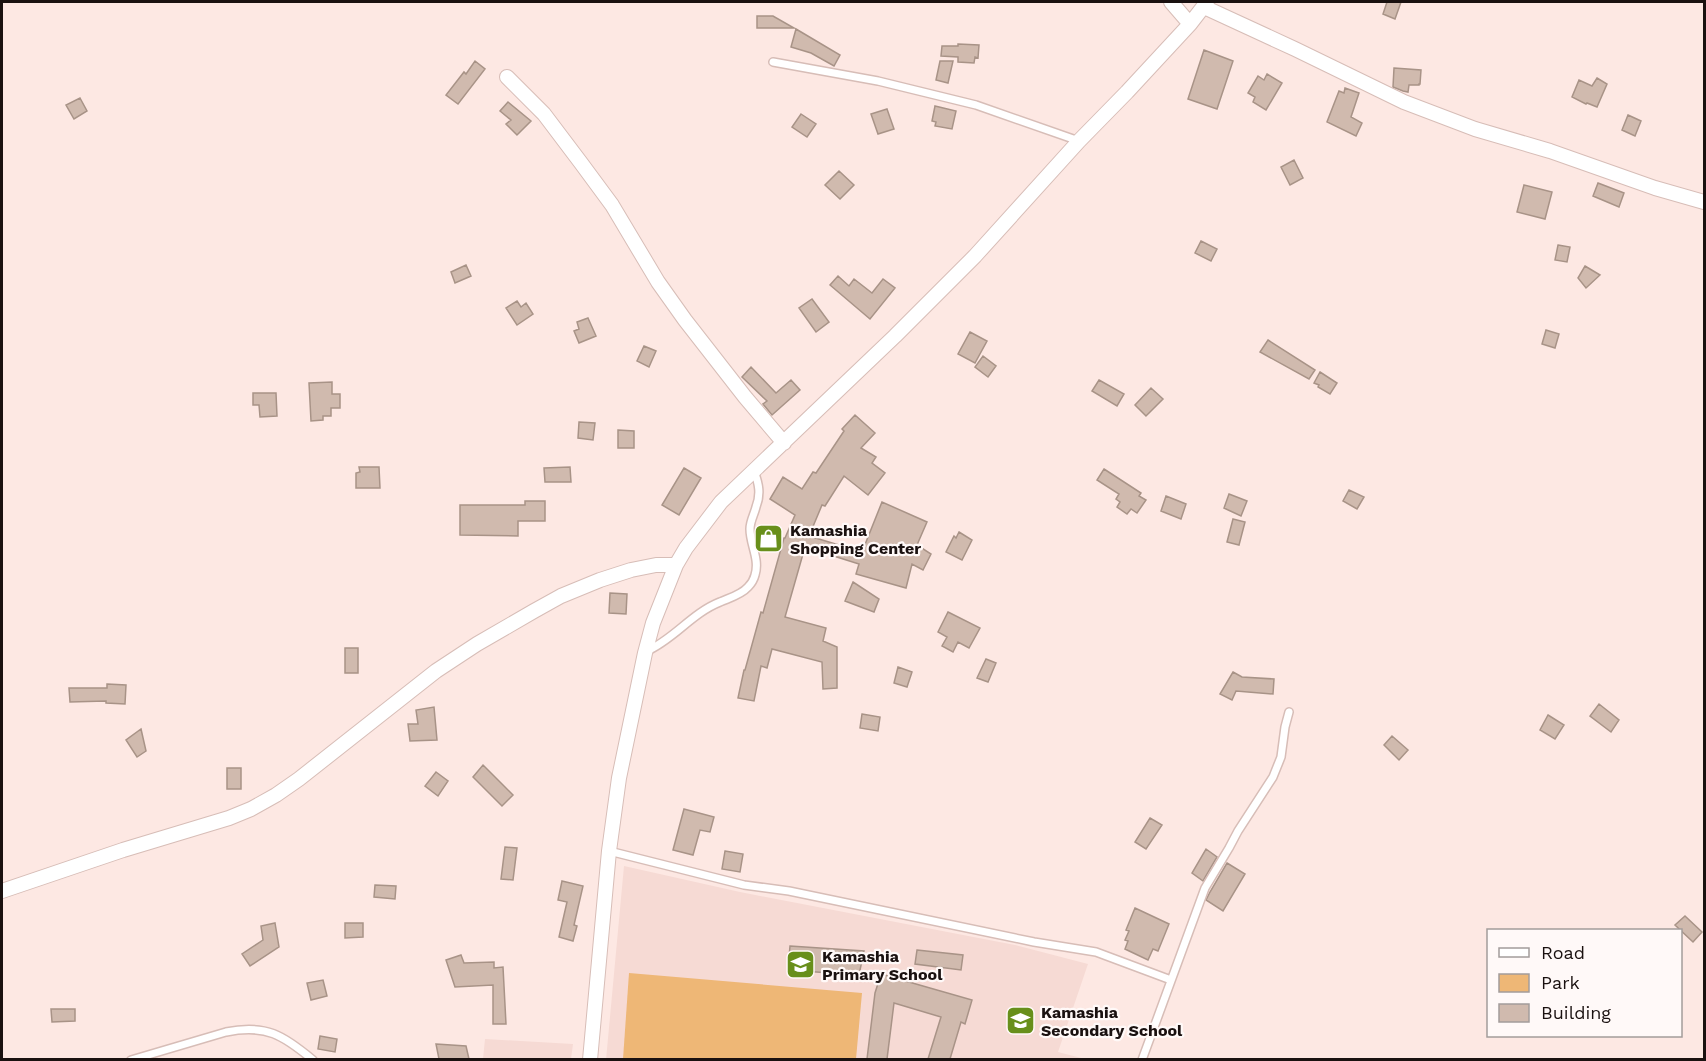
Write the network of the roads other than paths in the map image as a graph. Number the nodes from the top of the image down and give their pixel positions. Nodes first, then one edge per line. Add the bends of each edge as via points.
1 (1171, 2) edge
2 (1206, 4) edge
3 (1190, 24) junction
4 (773, 62) dead end
5 (507, 77) dead end
6 (1078, 141) junction
7 (1704, 202) edge
8 (784, 443) junction
9 (754, 471) junction
10 (676, 565) junction
11 (645, 653) junction
12 (1289, 712) dead end
13 (609, 851) junction
14 (2, 891) edge
15 (1171, 980) junction
16 (131, 1059) edge
17 (313, 1059) edge
18 (590, 1059) edge
19 (1142, 1059) edge

1 - 3 street
2 - 3 street
2 - 7 street via 1404,102 1475,129
3 - 6 street
4 - 6 lane via 878,81 976,105
5 - 8 street via 544,114 612,205 685,320
6 - 8 street via 975,256
8 - 9 street
9 - 10 street via 721,502
9 - 11 lane via 760,487 750,530 756,561 749,586 705,609
10 - 11 street
10 - 14 street via 656,565 600,580 515,622 436,671 299,779 251,809
11 - 13 street via 619,778
12 - 15 lane via 1273,777 1205,888
13 - 15 lane via 744,885 1096,952
13 - 18 street
15 - 19 lane
16 - 17 lane via 226,1032 258,1029 279,1035

